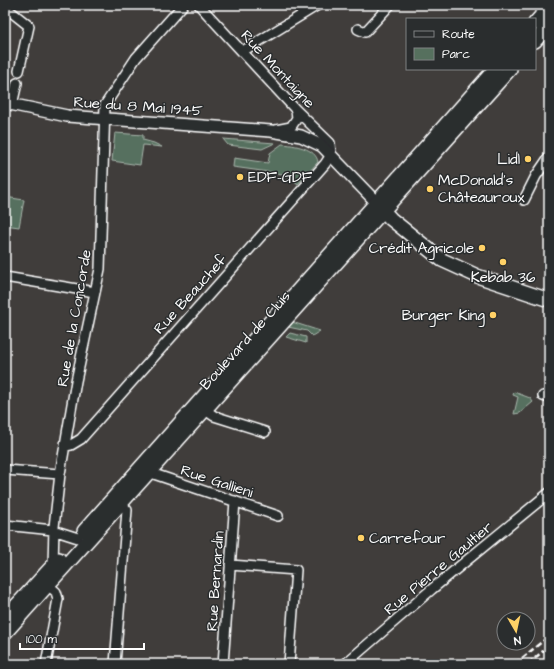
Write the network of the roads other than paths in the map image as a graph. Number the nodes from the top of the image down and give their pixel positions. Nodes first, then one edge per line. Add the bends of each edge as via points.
1 (183, 5) edge
2 (199, 5) edge
3 (318, 5) edge
4 (390, 5) edge
5 (5, 6) edge
6 (549, 7) edge
7 (536, 22) edge
8 (549, 25) edge
9 (358, 29) dead end
10 (536, 40) edge
11 (242, 50) junction
12 (494, 70) edge
13 (509, 70) edge
14 (19, 72) dead end
15 (17, 83) dead end
16 (9, 104) edge
17 (296, 110) junction
18 (105, 119) junction
19 (270, 131) junction
20 (331, 155) junction
21 (549, 158) edge
22 (524, 200) dead end
23 (380, 207) junction
24 (5, 277) edge
25 (95, 292) junction
26 (549, 300) edge
27 (201, 406) junction
28 (265, 432) dead end
29 (65, 446) junction
30 (5, 470) edge
31 (148, 472) junction
32 (60, 474) junction
33 (549, 493) edge
34 (235, 501) junction
35 (120, 504) junction
36 (278, 516) dead end
37 (5, 525) edge
38 (53, 530) junction
39 (78, 538) junction
40 (230, 564) junction
41 (53, 565) junction
42 (48, 585) junction
43 (5, 618) edge
44 (5, 633) edge
45 (46, 664) edge
46 (115, 664) edge
47 (223, 664) edge
48 (289, 664) edge
49 (345, 664) edge

1 - 18 street, Rue de la Concorde via 136,58 105,105
2 - 11 street, Rue Montaigne
3 - 11 street
4 - 9 street via 365,32
5 - 14 street via 29,26
6 - 7 main road
8 - 10 main road
11 - 17 street, Rue Montaigne
12 - 23 main road, Boulevard de Cluis
13 - 23 main road, Boulevard de Cluis
15 - 16 street
16 - 18 street, Rue du 8 Mai 1945 via 67,116
17 - 19 street, Rue du 8 Mai 1945 via 297,118 291,127
17 - 20 street, Rue Montaigne via 330,143
18 - 19 street, Rue du 8 Mai 1945
18 - 25 street, Rue de la Concorde via 100,269
19 - 20 street, Rue du 8 Mai 1945 via 309,138
20 - 23 street, Rue du 8 Mai 1945
20 - 29 street, Rue Beauchef via 81,439
21 - 22 street
23 - 26 main road via 442,260 477,276
23 - 27 main road, Boulevard de Cluis
24 - 25 street
25 - 29 street, Rue de la Concorde
27 - 28 street via 214,416
27 - 31 main road, Boulevard de Cluis
27 - 39 main road, Boulevard de Cluis
29 - 32 street, Rue de la Concorde
30 - 32 street
31 - 34 street, Rue Gallieni
31 - 35 main road, Boulevard de Cluis
32 - 38 street, Rue de la Concorde
33 - 49 street, Rue Pierre Gaultier
34 - 36 street, Rue Gallieni
34 - 40 street, Rue Bernardin
35 - 42 main road, Boulevard de Cluis
35 - 46 street via 127,510
37 - 38 street
38 - 39 street
38 - 41 street, Rue de la Concorde
39 - 41 main road, Boulevard de Cluis
40 - 47 street, Rue Bernardin
40 - 48 street via 296,570
41 - 43 main road, Boulevard de Cluis
42 - 44 main road, Boulevard de Cluis
42 - 45 street via 56,592 58,599

